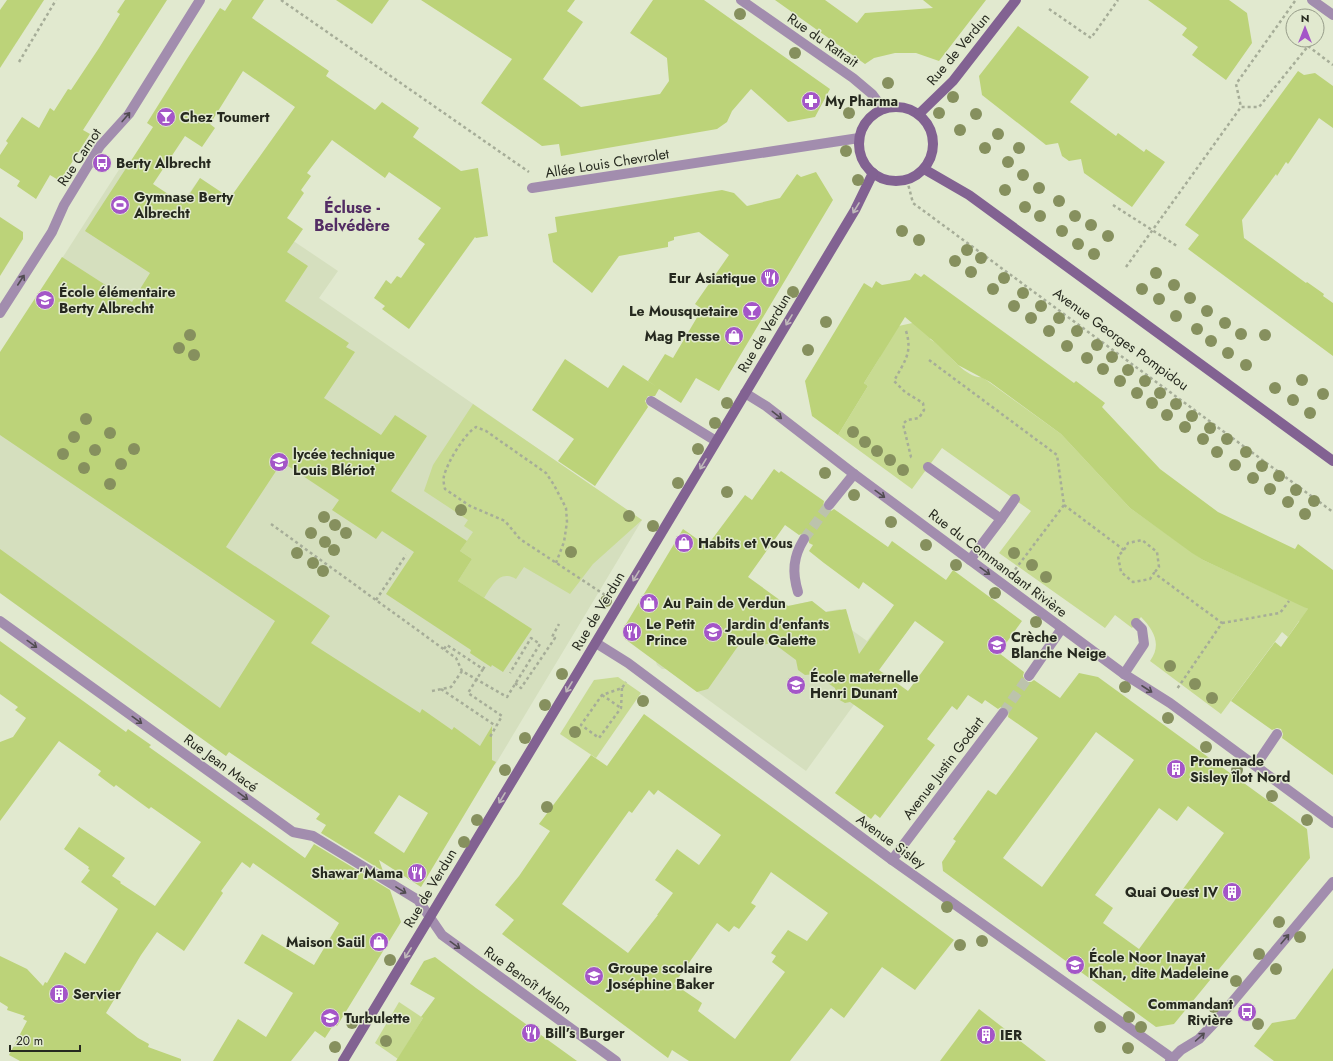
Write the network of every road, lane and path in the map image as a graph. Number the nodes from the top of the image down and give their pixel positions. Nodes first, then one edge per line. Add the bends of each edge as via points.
1 (56, 0) edge
2 (200, 0) edge
3 (281, 0) edge
4 (741, 0) edge
5 (1016, 0) edge
6 (1118, 0) edge
7 (1296, 0) edge
8 (1312, 0) edge
9 (1048, 9) dead end
10 (1333, 15) edge
11 (1306, 48) edge
12 (1311, 48) edge
13 (19, 62) dead end
14 (1333, 64) edge
15 (1241, 107) junction
16 (883, 109) junction
17 (920, 114) junction
18 (859, 138) junction
19 (924, 170) junction
20 (873, 173) junction
21 (907, 180) junction
22 (532, 188) joint
23 (1113, 205) dead end
24 (1152, 230) junction
25 (1177, 246) dead end
26 (1126, 266) dead end
27 (0, 313) edge
28 (906, 331) dead end
29 (929, 360) dead end
30 (745, 393) junction
31 (651, 401) dead end
32 (716, 441) junction
33 (1333, 461) edge
34 (928, 467) joint
35 (854, 474) junction
36 (1015, 499) dead end
37 (1064, 505) junction
38 (829, 506) tunnel mouth
39 (1333, 512) edge
40 (1001, 519) junction
41 (271, 524) dead end
42 (804, 539) tunnel mouth
43 (1124, 550) junction
44 (406, 555) dead end
45 (970, 560) junction
46 (556, 564) junction
47 (1018, 566) dead end
48 (1154, 573) junction
49 (798, 592) dead end
50 (376, 600) junction
51 (1289, 601) dead end
52 (619, 604) junction
53 (0, 621) edge
54 (1136, 623) dead end
55 (1222, 623) junction
56 (559, 624) dead end
57 (1062, 628) junction
58 (596, 643) junction
59 (444, 649) junction
60 (485, 666) dead end
61 (483, 669) junction
62 (636, 669) junction
63 (462, 671) junction
64 (510, 673) dead end
65 (1124, 674) junction
66 (1029, 676) tunnel mouth
67 (477, 680) junction
68 (515, 683) junction
69 (1180, 683) dead end
70 (622, 688) junction
71 (441, 689) junction
72 (432, 691) dead end
73 (602, 695) junction
74 (621, 708) junction
75 (1003, 713) tunnel mouth
76 (496, 726) junction
77 (1277, 734) dead end
78 (490, 737) dead end
79 (1256, 765) junction
80 (1333, 823) edge
81 (892, 860) junction
82 (1333, 882) edge
83 (430, 916) junction
84 (1172, 1060) edge
85 (343, 1061) edge
86 (616, 1061) edge

1 - 13 path
27 -> 2 street, Rue Carnot via 52,232 64,205 100,146 129,114
3 - 22 path, Allée Louis Chevrolet via 528,171
4 - 16 street, Rue du Ratrait via 853,78 872,94
5 - 17 street, Rue de Verdun via 953,81
6 - 9 path via 1091,38
7 - 15 path via 1236,84
8 - 10 street
11 - 15 path via 1260,107
12 - 14 path
15 - 24 path
16 - 17 street via 902,107
16 - 18 street via 870,117
17 - 19 street via 930,127 934,138 932,155
18 - 20 street via 859,150 863,161
18 - 22 street, Allée Louis Chevrolet
19 - 21 street
19 - 33 street, Avenue Georges Pompidou via 969,195
20 - 21 street via 886,180
20 -> 30 street, Rue de Verdun via 858,205
21 - 39 path, Avenue Georges Pompidou via 913,204
23 - 24 path
24 - 25 path
24 - 26 path
28 - 34 path via 910,342 909,353 894,381 922,403 924,410 919,418 907,420 903,424 911,457
29 - 37 path via 1057,455
30 - 32 street, Rue de Verdun
30 -> 35 street, Rue du Commandant Rivière via 766,406
31 - 32 street
32 -> 52 street, Rue de Verdun
34 - 40 street
35 - 38 street
35 -> 45 street, Rue du Commandant Rivière
36 - 40 street
37 - 43 path
37 - 47 path
40 - 45 street
41 - 50 path
42 - 49 street via 794,560 794,577
43 - 48 path via 1118,556 1121,572 1133,582 1150,578
43 - 48 path via 1128,543 1142,540 1157,552 1159,567
44 - 50 path
45 -> 57 street, Rue du Commandant Rivière
46 - 46 path via 566,532 566,508 546,473 486,431 476,427 469,431 446,470 443,478 445,489 470,506 505,520 520,540
46 - 52 path
48 - 55 path
50 - 59 path
51 - 55 path via 1280,613
52 - 58 street, Rue de Verdun
53 -> 83 street, Rue Jean Macé via 293,832 314,836 418,900
54 - 65 street via 1142,629 1144,644
55 - 69 path
56 - 68 path via 552,636 555,638 521,688
57 - 65 street, Rue du Commandant Rivière
57 - 66 street
58 - 62 street, Avenue Sisley
58 -> 83 street, Rue de Verdun
59 - 61 path via 447,645
59 - 63 path via 456,658
60 - 61 path
61 - 67 path
62 - 70 path
62 - 81 street, Avenue Sisley
63 - 67 path
63 - 71 path via 451,687
64 - 68 path via 531,638 540,644
65 -> 79 street, Rue du Commandant Rivière via 1170,703
67 - 68 path via 507,697
67 - 76 path via 468,693 502,716
70 - 73 path
70 - 74 path
71 - 72 path
71 - 76 path
73 - 74 path
73 - 74 path via 580,725 599,738
75 - 81 street, Avenue Justin Godart
76 - 78 path
77 - 79 street
79 - 80 street, Rue du Commandant Rivière
81 - 84 street, Avenue Sisley
84 -> 82 street via 1181,1050 1199,1039 1218,1019
83 -> 85 street, Rue de Verdun
83 -> 86 street, Rue Benoît Malon via 442,935

